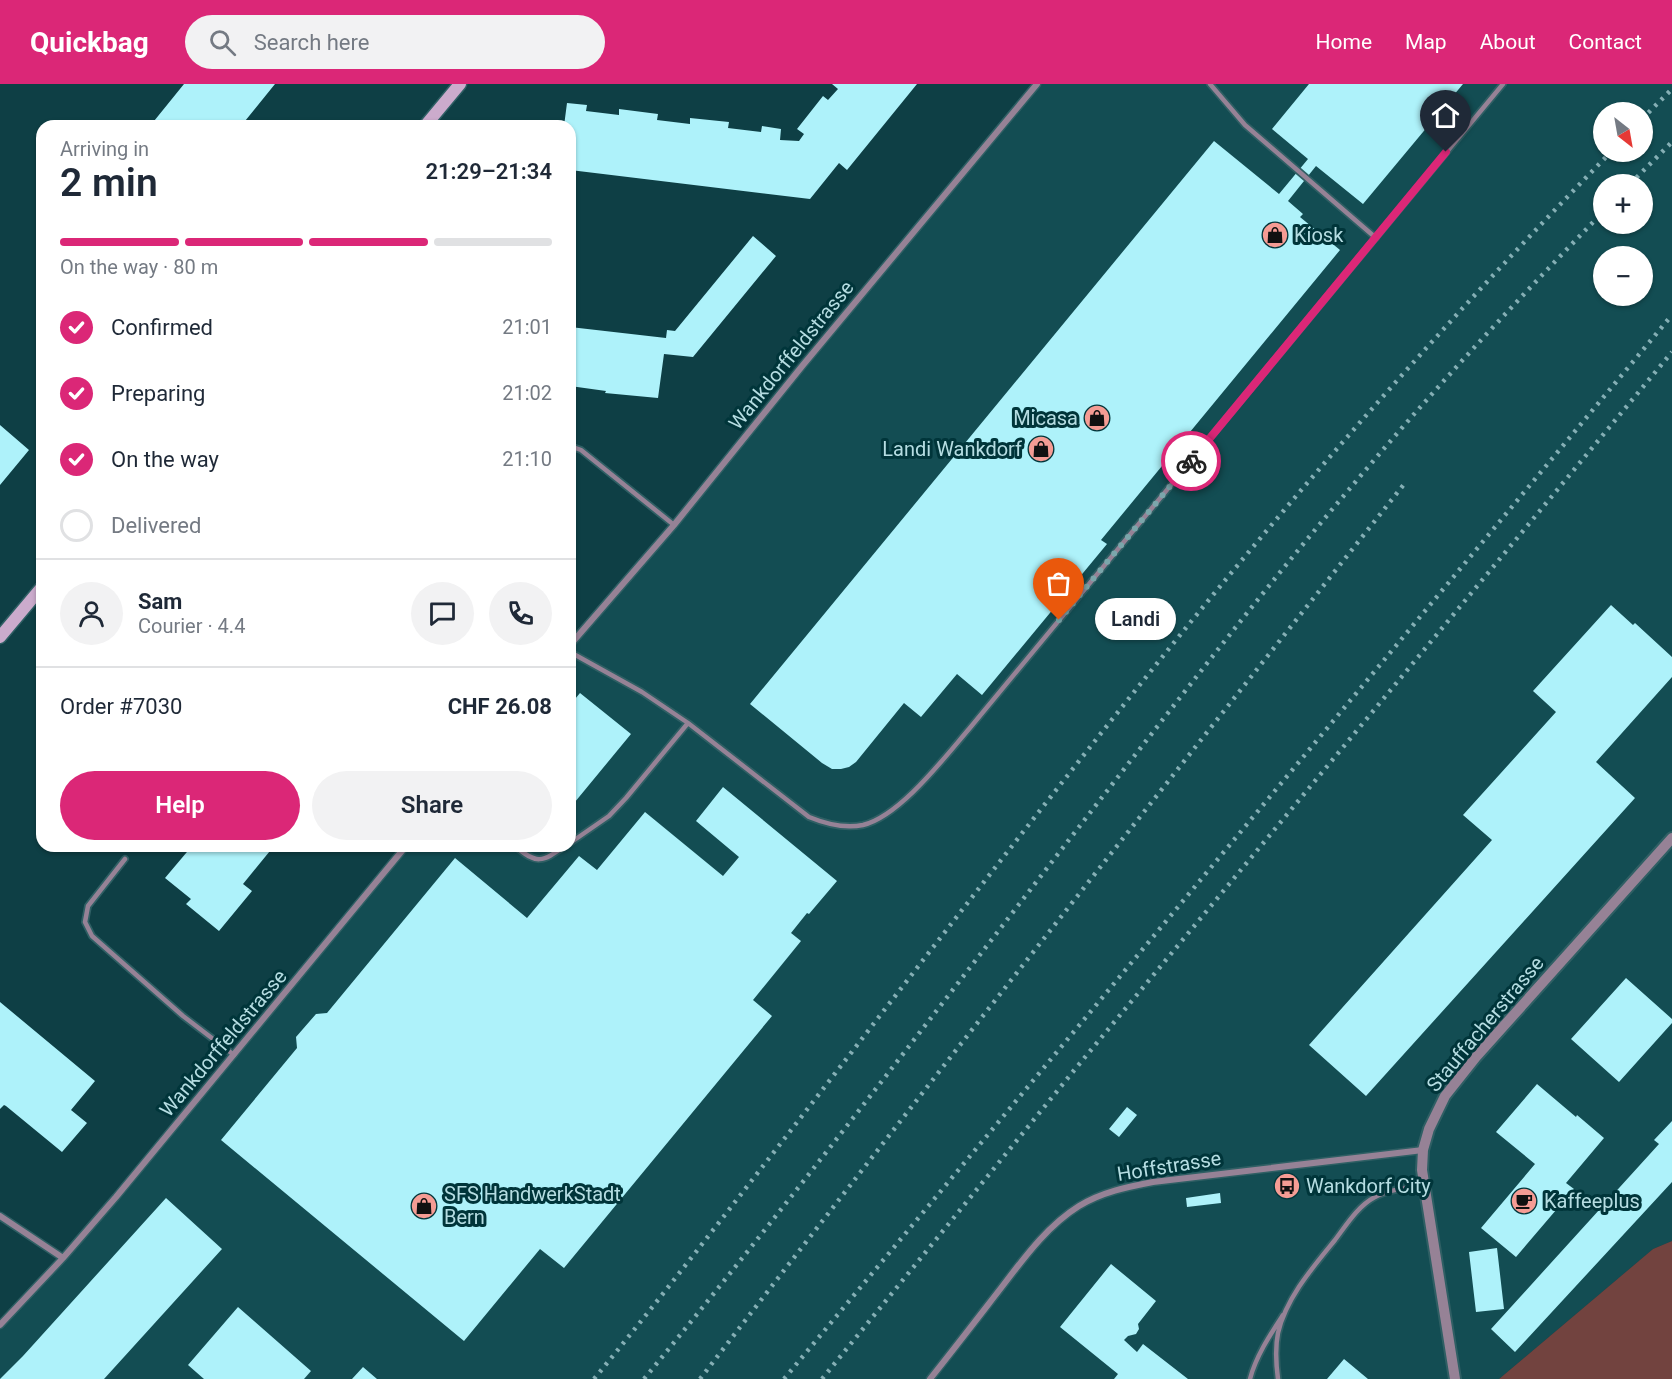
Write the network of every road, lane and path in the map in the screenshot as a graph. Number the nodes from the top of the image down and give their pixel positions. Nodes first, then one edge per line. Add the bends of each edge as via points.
1 (460, 84) edge
2 (1037, 84) edge
3 (1503, 84) edge
4 (1212, 85) edge
5 (430, 120) edge
6 (1376, 238) junction
7 (576, 448) edge
8 (674, 525) junction
9 (36, 594) edge
10 (0, 637) edge
11 (576, 638) edge
12 (576, 655) edge
13 (688, 723) junction
14 (1672, 838) edge
15 (576, 839) edge
16 (401, 852) edge
17 (522, 852) edge
18 (555, 852) edge
19 (125, 859) dead end
20 (234, 1055) junction
21 (1423, 1150) junction
22 (1424, 1186) junction
23 (0, 1216) edge
24 (63, 1258) junction
25 (1288, 1307) junction
26 (0, 1324) edge
27 (930, 1379) edge
28 (1250, 1379) edge
29 (1278, 1379) edge
30 (1455, 1379) edge

1 - 5 main road
2 - 8 street, Wankdorffeldstrasse
3 - 6 lane
4 - 6 lane via 1245,125
6 - 13 lane via 961,739 895,809 862,825 824,823 809,817
7 - 8 lane
8 - 11 street, Wankdorffeldstrasse
9 - 10 main road
12 - 13 lane
13 - 15 lane via 609,816
14 - 21 street, Stauffacherstrasse via 1457,1081 1437,1111
16 - 20 street, Wankdorffeldstrasse
17 - 18 lane via 535,860
19 - 20 lane via 88,906 85,922 92,936
20 - 24 street, Wankdorffeldstrasse
21 - 22 street, Stauffacherstrasse
21 - 27 street, Hoffstrasse via 1153,1182 1098,1196 1047,1232
22 - 25 lane via 1381,1194 1362,1206 1306,1276
22 - 30 street, Stauffacherstrasse
23 - 24 street
24 - 26 street, Wankdorffeldstrasse
25 - 28 lane via 1267,1340
25 - 29 lane via 1278,1332

